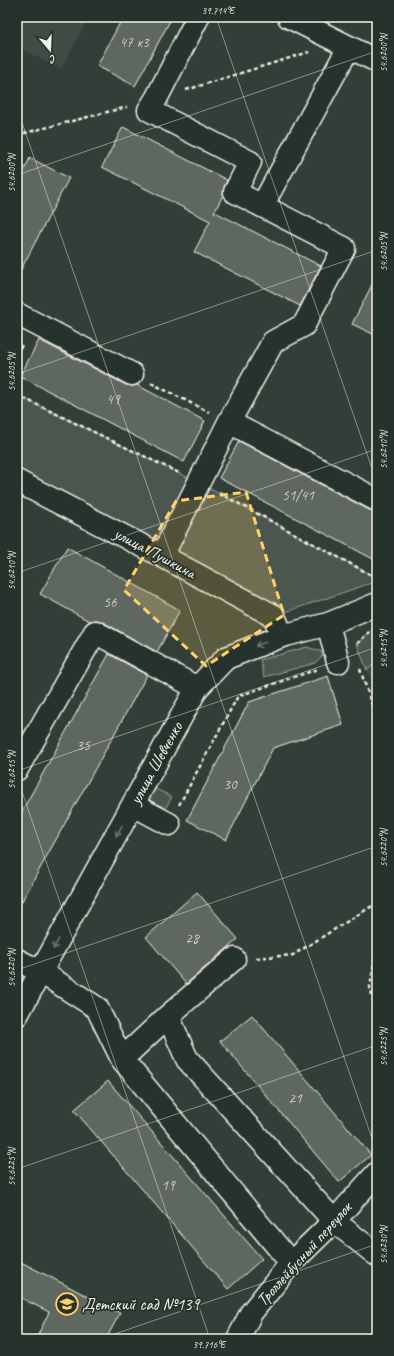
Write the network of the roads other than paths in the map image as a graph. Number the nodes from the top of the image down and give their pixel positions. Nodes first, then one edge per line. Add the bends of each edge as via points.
1 (198, 17) edge
2 (288, 17) edge
3 (348, 47) junction
4 (377, 61) edge
5 (262, 206) junction
6 (17, 314) edge
7 (132, 374) road end
8 (229, 422) junction
9 (25, 485) edge
10 (377, 500) edge
11 (162, 556) junction
12 (377, 604) edge
13 (328, 624) junction
14 (282, 636) junction
15 (348, 662) road end
16 (197, 688) junction
17 (17, 768) edge
18 (133, 805) junction
19 (169, 824) road end
20 (234, 959) road end
21 (17, 960) edge
22 (41, 972) junction
23 (17, 1016) edge
24 (168, 1016) junction
25 (122, 1059) junction
26 (376, 1174) edge
27 (334, 1221) junction
28 (377, 1255) edge
29 (291, 1263) junction
30 (238, 1339) edge

1 - 5 street via 149,110 250,162 235,192
2 - 3 street
3 - 4 street
3 - 5 street
5 - 8 street via 344,248 304,325 273,342
6 - 7 street
8 - 10 street
8 - 11 street
9 - 11 street, улица Пушкина
11 - 14 street, улица Пушкина via 274,616
12 - 13 street, улица Шевченко
13 - 14 street, улица Шевченко
13 - 15 street
14 -> 16 street, улица Шевченко via 226,658
16 - 17 street via 95,632
16 - 18 street, улица Шевченко
18 - 19 street
18 -> 22 street, улица Шевченко
20 - 24 street
21 - 22 street
22 - 23 street, улица Шевченко
22 - 25 street via 98,1008
24 - 25 street
24 - 27 street via 187,1060
25 - 29 street
26 - 27 street, Троллейбусный переулок
27 - 28 street
27 - 29 street, Троллейбусный переулок
29 - 30 street, Троллейбусный переулок via 251,1313

